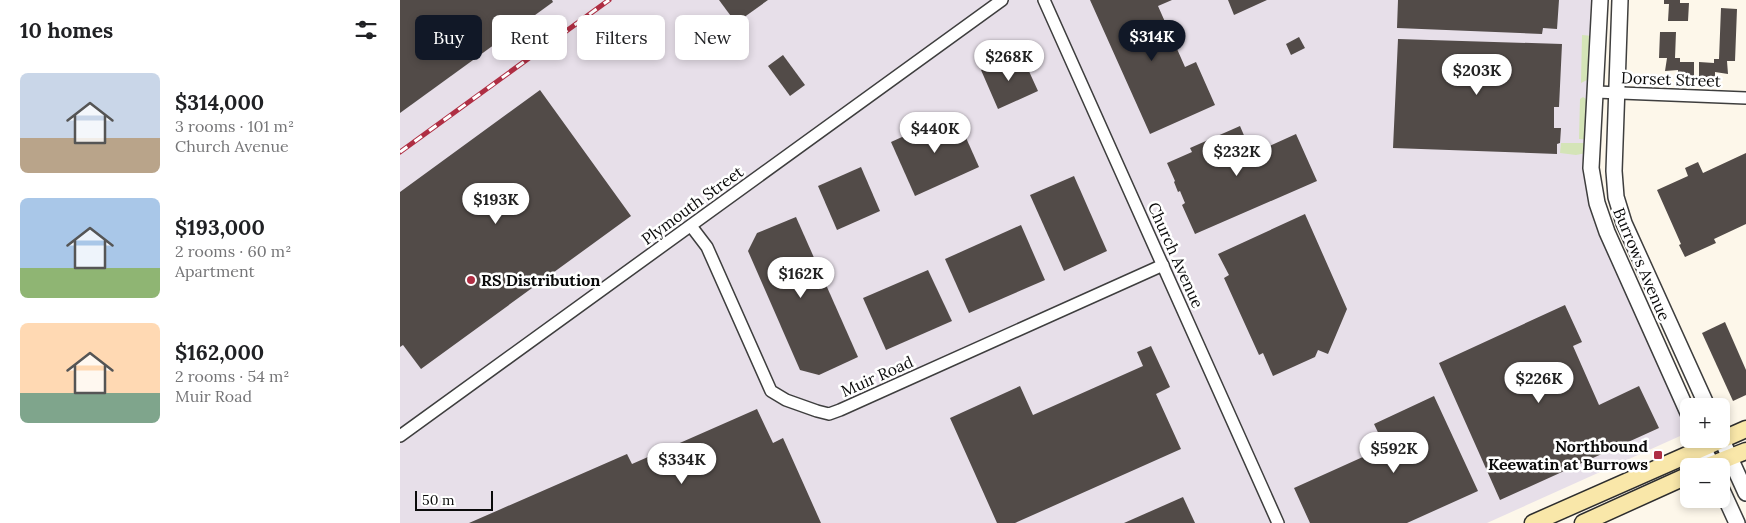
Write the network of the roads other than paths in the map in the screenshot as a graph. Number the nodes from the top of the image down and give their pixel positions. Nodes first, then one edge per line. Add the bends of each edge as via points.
1 (1002, 0) edge
2 (1044, 0) edge
3 (1600, 0) edge
4 (1620, 0) edge
5 (1596, 92) junction
6 (1616, 93) junction
7 (1746, 98) edge
8 (691, 226) junction
9 (1163, 265) junction
10 (1651, 284) junction
11 (1634, 292) junction
12 (1681, 398) edge
13 (1703, 398) edge
14 (1746, 429) edge
15 (400, 436) edge
16 (1730, 436) edge
17 (1690, 448) edge
18 (1726, 448) edge
19 (1746, 451) edge
20 (1730, 458) junction
21 (1680, 479) edge
22 (1746, 493) edge
23 (1730, 508) edge
24 (1278, 523) edge
25 (1533, 523) edge
26 (1583, 523) edge
27 (1737, 523) edge

1 - 8 street, Plymouth Street
2 - 9 street, Church Avenue
3 - 5 street, Burrows Avenue
4 - 6 street, Burrows Avenue
5 - 6 street, Dorset Street
5 - 11 street, Burrows Avenue via 1591,168 1597,203
6 - 7 street, Dorset Street
6 - 10 street, Burrows Avenue via 1616,197
8 - 9 street, Muir Road via 707,247 771,391 786,400 829,414
8 - 15 street, Plymouth Street
9 - 24 street, Church Avenue
10 - 11 street
10 - 13 street, Burrows Avenue
11 - 12 street, Burrows Avenue
14 - 16 main road
17 - 25 main road
18 - 20 street
19 - 20 main road
20 - 22 street
21 - 26 main road
23 - 27 street

